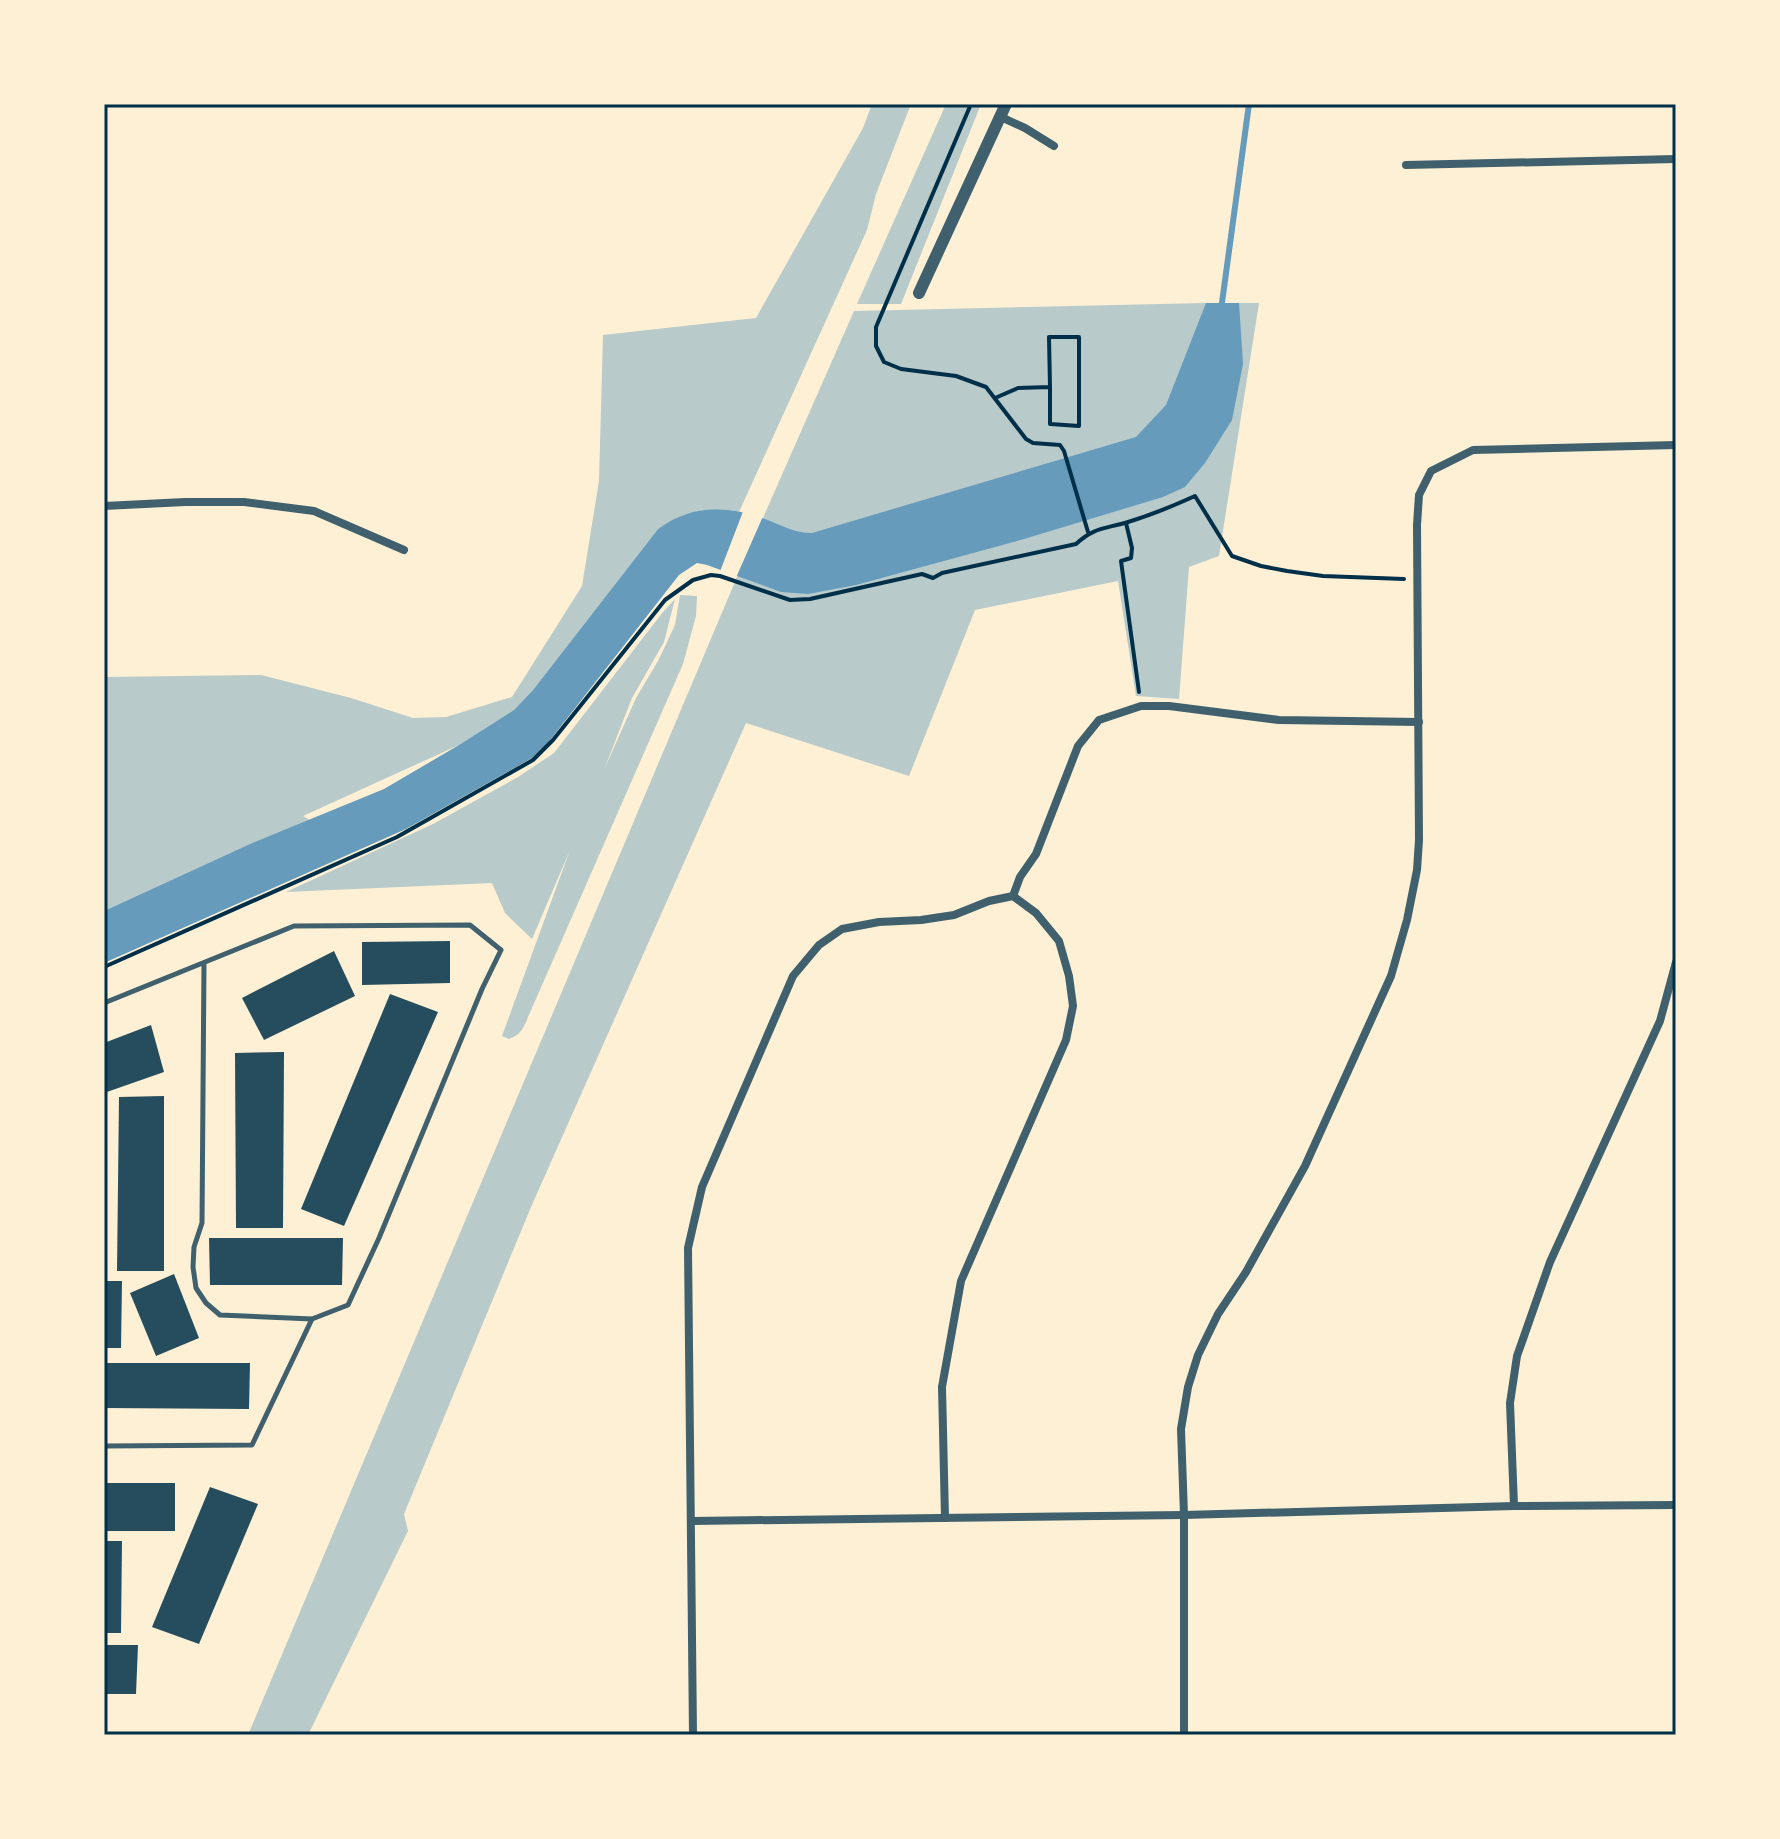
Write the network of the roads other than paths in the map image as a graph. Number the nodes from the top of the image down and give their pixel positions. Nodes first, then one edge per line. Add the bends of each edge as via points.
1 (1003, 110) edge
2 (1054, 146) dead end
3 (1676, 159) edge
4 (1406, 165) dead end
5 (919, 293) dead end
6 (1676, 445) edge
7 (104, 506) edge
8 (404, 550) dead end
9 (1419, 722) junction
10 (1013, 896) junction
11 (1676, 962) edge
12 (204, 963) junction
13 (104, 1003) edge
14 (312, 1319) junction
15 (104, 1446) edge
16 (1676, 1505) edge
17 (1514, 1506) junction
18 (1184, 1515) junction
19 (945, 1518) junction
20 (692, 1521) junction
21 (693, 1735) edge
22 (1184, 1735) edge

1 - 2 street
1 - 5 street
3 - 4 street
6 - 9 street via 1473,450 1431,471 1419,495 1417,525
7 - 8 street via 244,502 314,511
9 - 10 street via 1279,720 1169,706 1141,706 1099,720 1078,746 1036,854
9 - 18 street via 1417,870 1391,976 1305,1166 1198,1355 1181,1429
10 - 19 street via 1059,941 1073,1006 1066,1040 961,1281 942,1387
10 - 20 street via 954,915 842,929 819,945 793,976 702,1187 688,1248
11 - 17 street via 1660,1021 1550,1262 1517,1356 1510,1403
12 - 13 lane
12 - 14 lane via 202,1223 194,1247 196,1288 220,1315
12 - 14 lane via 294,926 470,925 501,950 348,1305
14 - 15 lane via 252,1445
16 - 17 street
17 - 18 street
18 - 19 street
18 - 22 street
19 - 20 street
20 - 21 street

